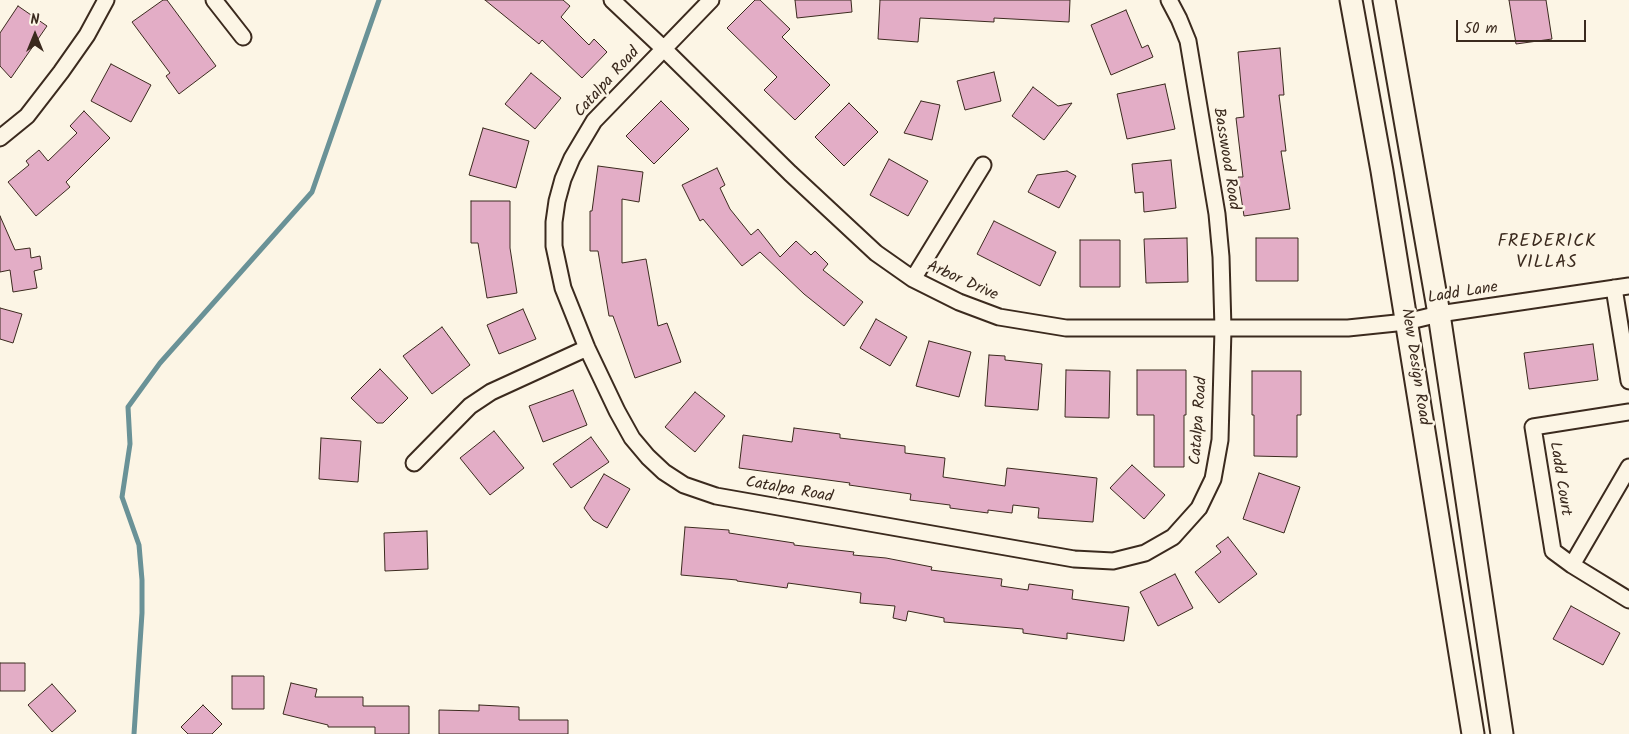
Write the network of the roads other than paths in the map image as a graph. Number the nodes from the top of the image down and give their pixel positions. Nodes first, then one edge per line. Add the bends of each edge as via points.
1 (106, 0) edge
2 (214, 0) edge
3 (612, 0) edge
4 (711, 0) edge
5 (1169, 0) edge
6 (1351, 0) edge
7 (1384, 0) edge
8 (243, 36) dead end
9 (664, 49) junction
10 (0, 138) edge
11 (983, 165) dead end
12 (913, 279) junction
13 (1622, 287) edge
14 (1439, 314) junction
15 (1406, 322) junction
16 (1223, 329) junction
17 (587, 348) junction
18 (1629, 381) edge
19 (1629, 412) edge
20 (414, 463) dead end
21 (1629, 467) edge
22 (1572, 565) junction
23 (1629, 600) edge
24 (1473, 734) edge
25 (1502, 734) edge

1 - 10 street via 87,35 27,116
2 - 8 street
3 - 9 street, Arbor Drive
4 - 9 street
5 - 16 street, Basswood Road via 1188,42 1214,195 1221,257
6 - 15 main road, New Design Road
7 - 14 main road, New Design Road
9 - 12 street, Arbor Drive via 876,253
9 - 17 street, Catalpa Road via 594,121 572,158 557,201 554,246 558,268
11 - 12 street
12 - 16 street, Arbor Drive via 999,317 1066,328
13 - 14 street, Ladd Lane
13 - 18 street
14 - 15 street, Ladd Lane
14 - 25 main road, New Design Road
15 - 16 street, Arbor Drive via 1348,328
15 - 24 main road, New Design Road
16 - 17 street, Catalpa Road via 1220,440 1213,480 1199,508 1173,537 1145,553 1113,561 1074,559 716,496 684,485 664,472 632,438
17 - 20 street via 491,392 470,406
19 - 22 street, Ladd Court via 1533,427 1553,551
21 - 22 street, Ladd Court
22 - 23 street, Ladd Court

